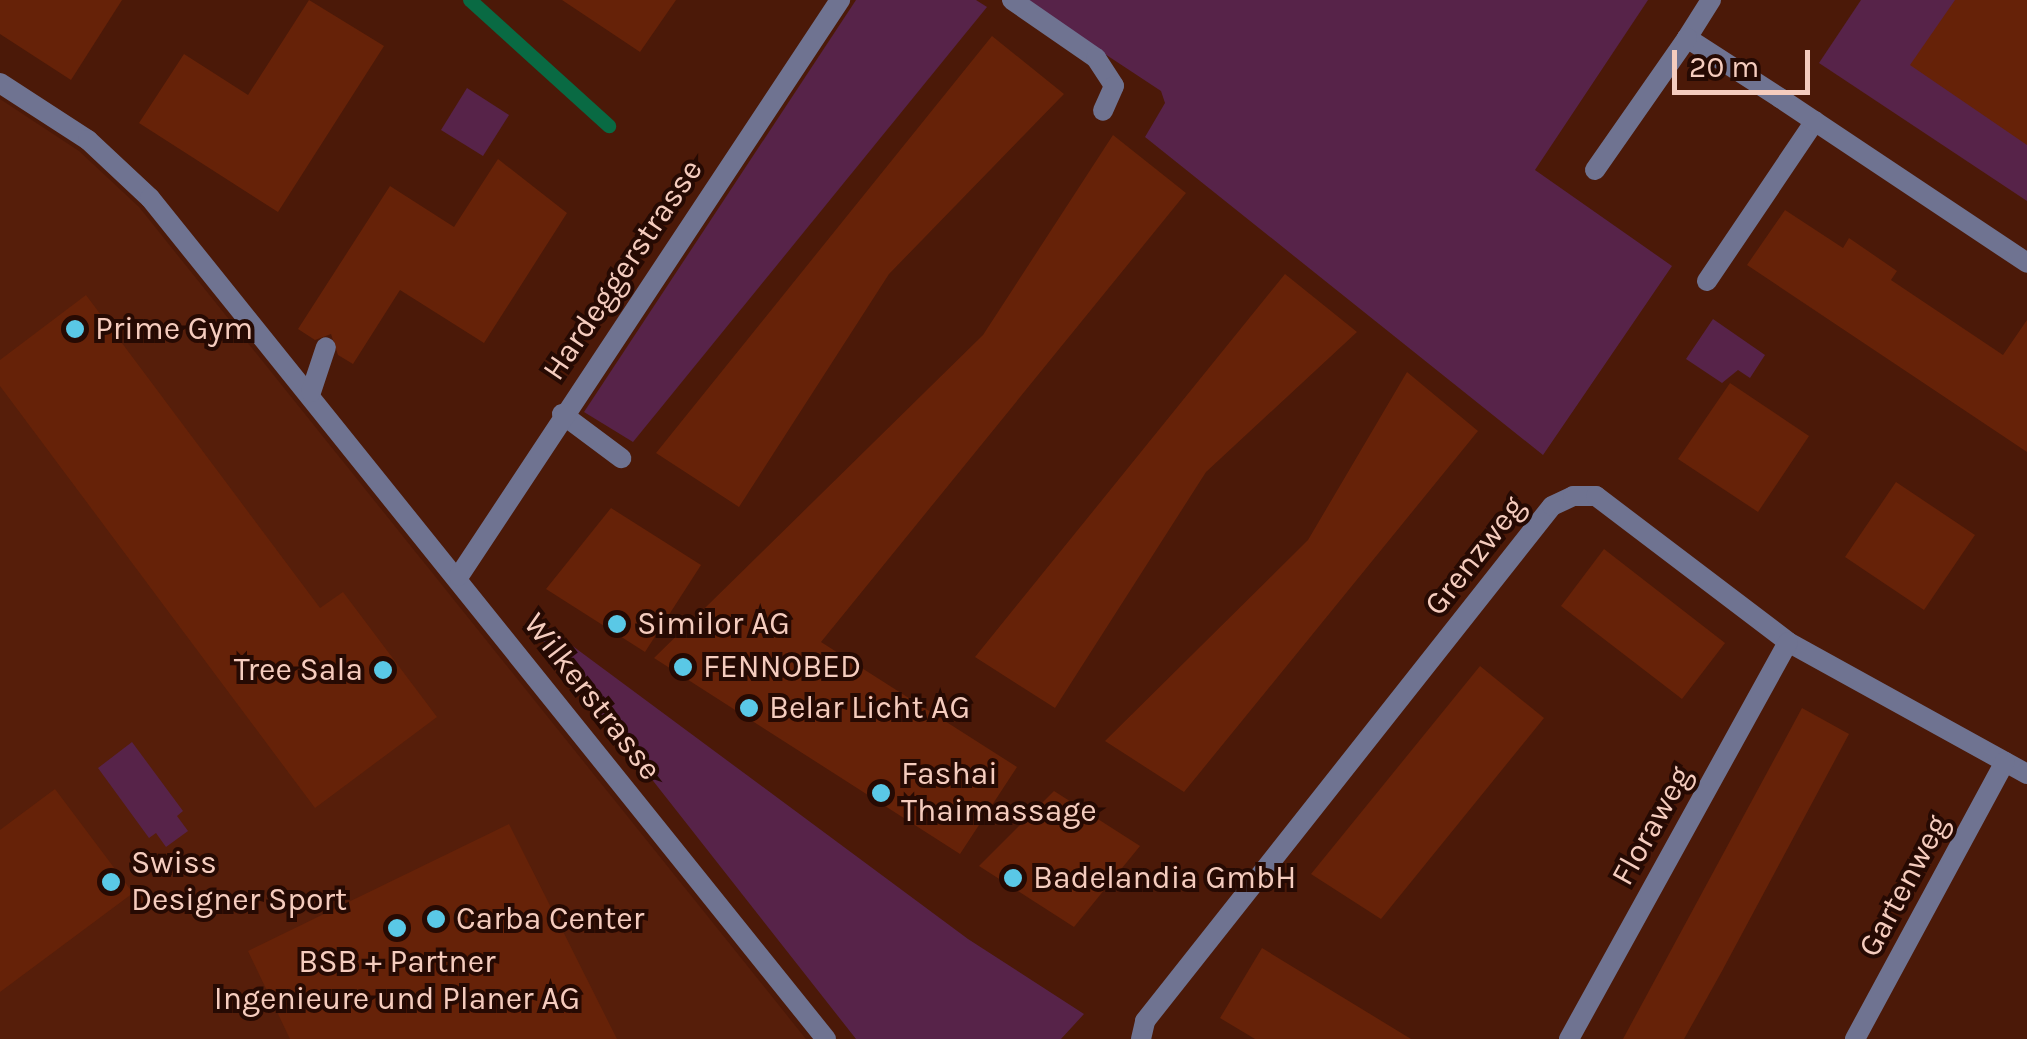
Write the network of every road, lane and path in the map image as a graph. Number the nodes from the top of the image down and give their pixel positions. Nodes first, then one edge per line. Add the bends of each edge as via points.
1 (840, 0) edge
2 (1012, 0) edge
3 (1711, 0) edge
4 (1687, 38) junction
5 (0, 83) edge
6 (1103, 111) dead end
7 (1814, 121) junction
8 (1595, 170) dead end
9 (2027, 263) edge
10 (1708, 280) dead end
11 (326, 347) dead end
12 (310, 392) junction
13 (562, 414) junction
14 (621, 458) dead end
15 (459, 576) junction
16 (1788, 642) junction
17 (2005, 762) junction
18 (2027, 774) edge
19 (826, 1039) edge
20 (1141, 1039) edge
21 (1569, 1039) edge
22 (1855, 1039) edge

1 - 13 street, Hardeggerstrasse
2 - 6 street via 1096,58 1114,86
3 - 4 street
4 - 7 street
4 - 8 street
5 - 12 street, Wilkerstrasse via 114,163
7 - 9 street
7 - 10 street
11 - 12 street
12 - 15 street, Wilkerstrasse
13 - 14 street
13 - 15 street, Hardeggerstrasse
15 - 19 street, Wilkerstrasse
16 - 17 street, Grenzweg
16 - 20 street, Grenzweg via 1596,496 1560,500 1145,1021
16 - 21 street, Floraweg
17 - 18 street, Grenzweg
17 - 22 street, Gartenweg

